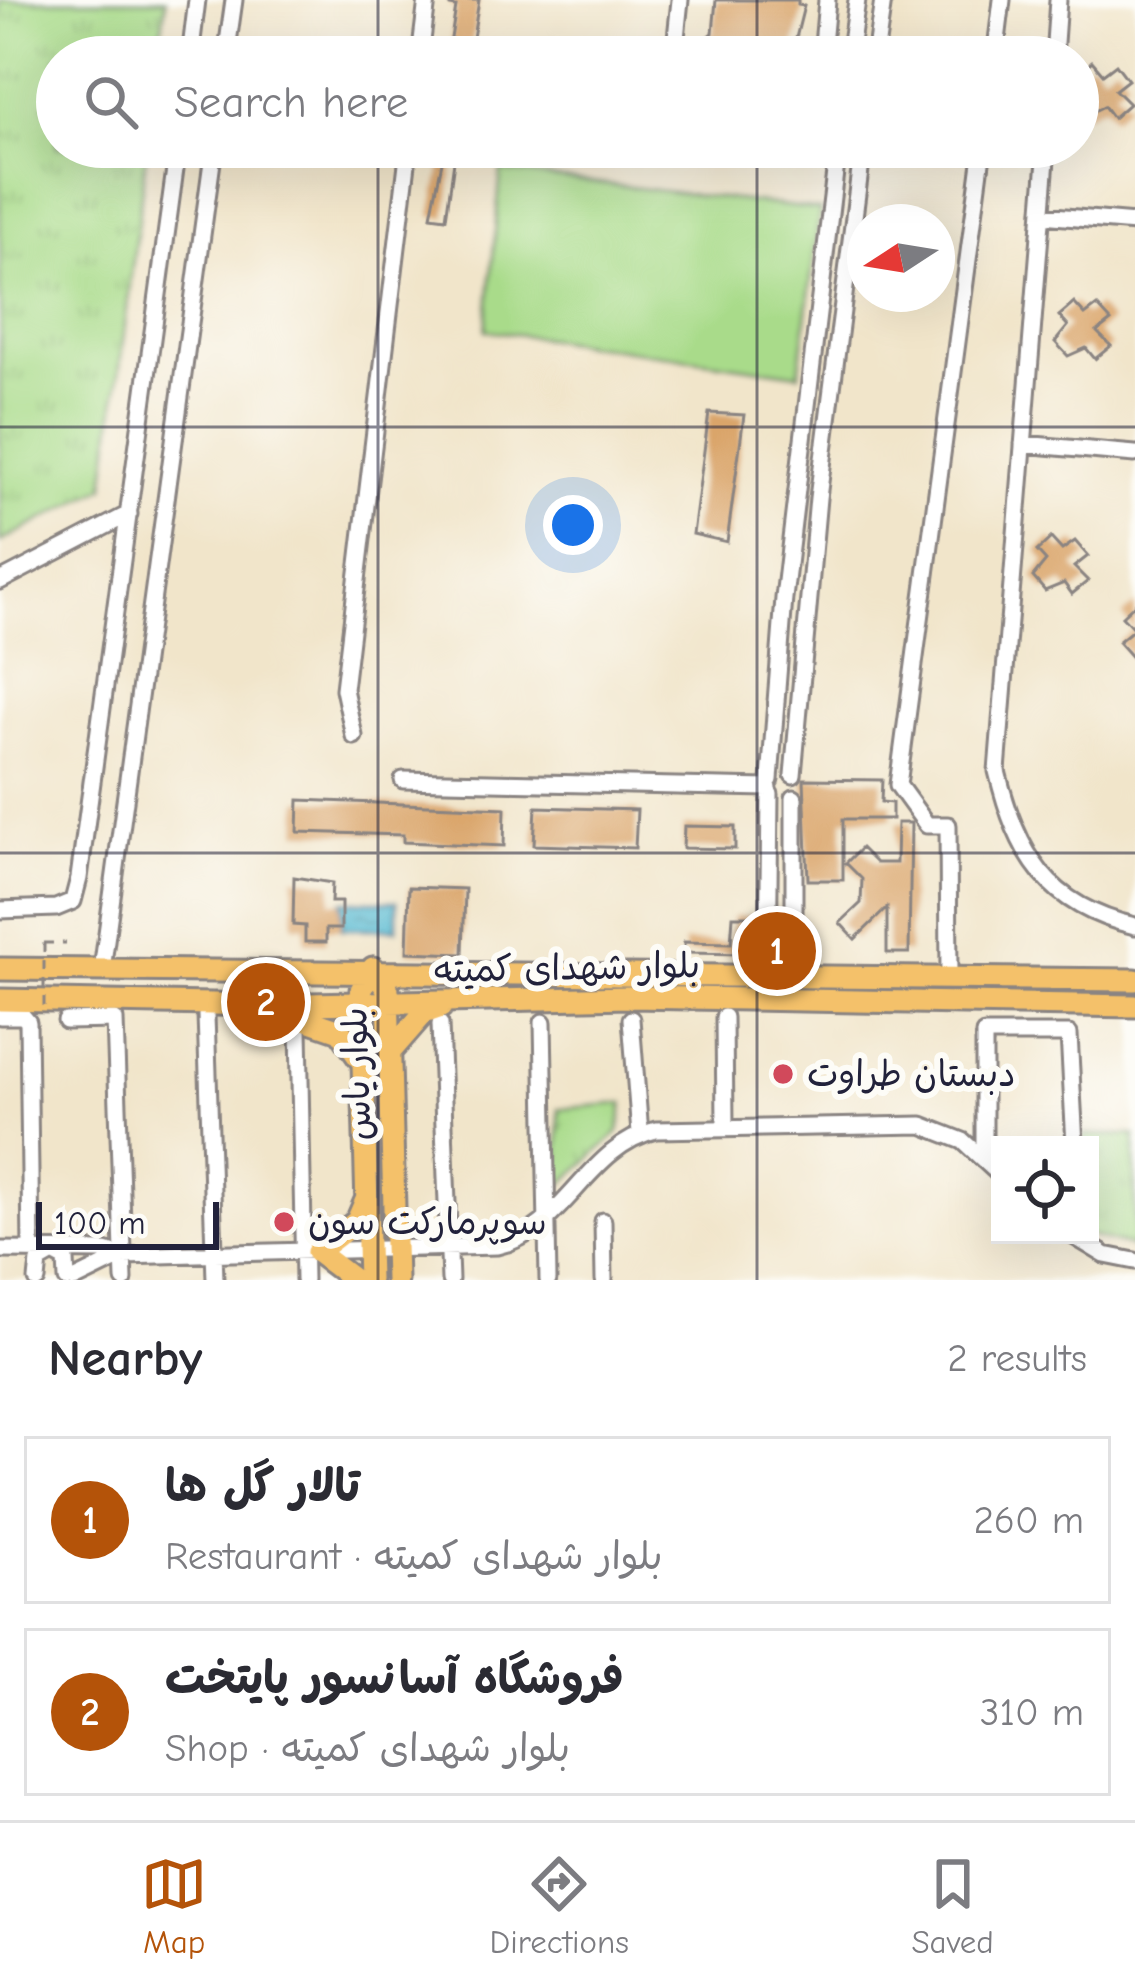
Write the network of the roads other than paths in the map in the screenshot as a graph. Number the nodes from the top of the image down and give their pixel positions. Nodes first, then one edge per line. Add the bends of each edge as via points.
1 (197, 0) edge
2 (234, 0) edge
3 (427, 0) edge
4 (680, 0) edge
5 (827, 0) edge
6 (856, 0) edge
7 (883, 0) edge
8 (1003, 0) edge
9 (1058, 0) edge
10 (827, 23) junction
11 (854, 26) junction
12 (879, 28) junction
13 (193, 36) edge
14 (229, 36) edge
15 (423, 36) edge
16 (676, 36) edge
17 (825, 36) edge
18 (852, 36) edge
19 (878, 36) edge
20 (998, 36) edge
21 (1055, 36) edge
22 (175, 168) edge
23 (211, 168) edge
24 (406, 168) edge
25 (835, 168) edge
26 (860, 168) edge
27 (980, 168) edge
28 (1046, 168) edge
29 (1042, 215) junction
30 (1135, 223) edge
31 (1023, 444) junction
32 (1135, 454) edge
33 (796, 484) junction
34 (820, 488) junction
35 (129, 514) junction
36 (0, 580) edge
37 (354, 736) dead end
38 (793, 775) junction
39 (403, 780) dead end
40 (769, 788) junction
41 (794, 798) junction
42 (0, 910) edge
43 (1135, 926) edge
44 (373, 968) junction
45 (0, 969) edge
46 (102, 970) junction
47 (768, 976) junction
48 (794, 976) junction
49 (949, 978) junction
50 (1135, 980) edge
51 (0, 1000) edge
52 (455, 1002) junction
53 (265, 1005) junction
54 (1135, 1006) edge
55 (388, 1010) junction
56 (362, 1011) junction
57 (206, 1015) dead end
58 (0, 1016) edge
59 (724, 1017) dead end
60 (631, 1019) dead end
61 (66, 1021) dead end
62 (543, 1022) dead end
63 (440, 1024) dead end
64 (299, 1029) dead end
65 (389, 1052) junction
66 (363, 1072) junction
67 (725, 1126) junction
68 (640, 1134) junction
69 (1075, 1136) edge
70 (984, 1157) junction
71 (991, 1164) edge
72 (367, 1199) junction
73 (546, 1220) junction
74 (603, 1221) dead end
75 (1088, 1244) edge
76 (448, 1247) junction
77 (0, 1250) edge
78 (32, 1250) junction
79 (395, 1250) junction
80 (368, 1251) junction
81 (53, 1252) junction
82 (310, 1252) junction
83 (214, 1254) junction
84 (123, 1256) junction
85 (1135, 1261) edge
86 (37, 1280) edge
87 (70, 1280) edge
88 (124, 1280) edge
89 (214, 1280) edge
90 (304, 1280) edge
91 (354, 1280) edge
92 (369, 1280) edge
93 (396, 1280) edge
94 (450, 1280) edge
95 (548, 1280) edge
96 (604, 1280) edge

1 - 13 street
2 - 14 street
3 - 15 street
4 - 16 street
5 - 10 street
6 - 11 street
7 - 12 street
8 - 20 street
9 - 21 street
10 - 11 street
10 - 17 street
11 - 12 street
11 - 18 street
12 - 19 street
22 - 35 street
23 - 46 street
24 - 37 street via 344,689
25 - 33 street
26 - 34 street
27 - 49 street via 898,784 927,825 948,825
28 - 29 street
29 - 30 street
29 - 31 street
31 - 32 street
31 - 43 street via 997,771 1010,827 1043,880 1096,917
33 - 34 street
33 - 40 street
34 - 38 street
35 - 36 street
35 - 42 street via 73,902
38 - 40 street via 777,773
38 - 41 street
39 - 40 street
40 - 41 street via 781,802
40 - 47 street
41 - 48 street
44 - 46 main road, بلوار شهدای کمیته
44 - 47 main road, بلوار شهدای کمیته
44 - 55 main road, بلوار یاس via 388,990
44 - 56 main road, بلوار یاس via 361,990
45 - 46 main road, بلوار شهدای کمیته
47 - 48 main road, بلوار شهدای کمیته
48 - 49 main road, بلوار شهدای کمیته
49 - 50 main road, بلوار شهدای کمیته
51 - 53 main road
52 - 54 main road, بلوار شهدای کمیته via 630,997
52 - 55 main road, بلوار شهدای کمیته
52 - 65 main road via 424,1013
53 - 56 main road
53 - 66 main road via 347,1036
55 - 56 main road, بلوار شهدای کمیته
55 - 65 main road, بلوار یاس
56 - 66 main road, بلوار یاس
57 - 83 street
58 - 78 street via 22,1016 28,1027
59 - 67 street
60 - 68 street
61 - 84 street via 115,1020
62 - 73 street
63 - 76 street
64 - 82 street
65 - 79 main road, بلوار یاس
66 - 72 main road, بلوار یاس
67 - 68 street
67 - 70 street via 922,1125
68 - 73 street via 603,1158
69 - 70 street via 1069,1034 984,1034
70 - 71 street
72 - 80 main road, بلوار یاس
72 - 82 main road via 357,1221
73 - 76 street via 513,1243
73 - 95 street
74 - 96 street
75 - 85 street
76 - 79 street
76 - 94 street
77 - 78 street
78 - 81 street
79 - 80 street
79 - 93 main road, بلوار یاس
80 - 82 street
80 - 92 main road, بلوار یاس
81 - 84 street
81 - 86 street via 39,1261
81 - 87 street via 66,1260
82 - 83 street
82 - 90 street
82 - 91 main road
83 - 84 street
83 - 89 street
84 - 87 street
84 - 88 street

